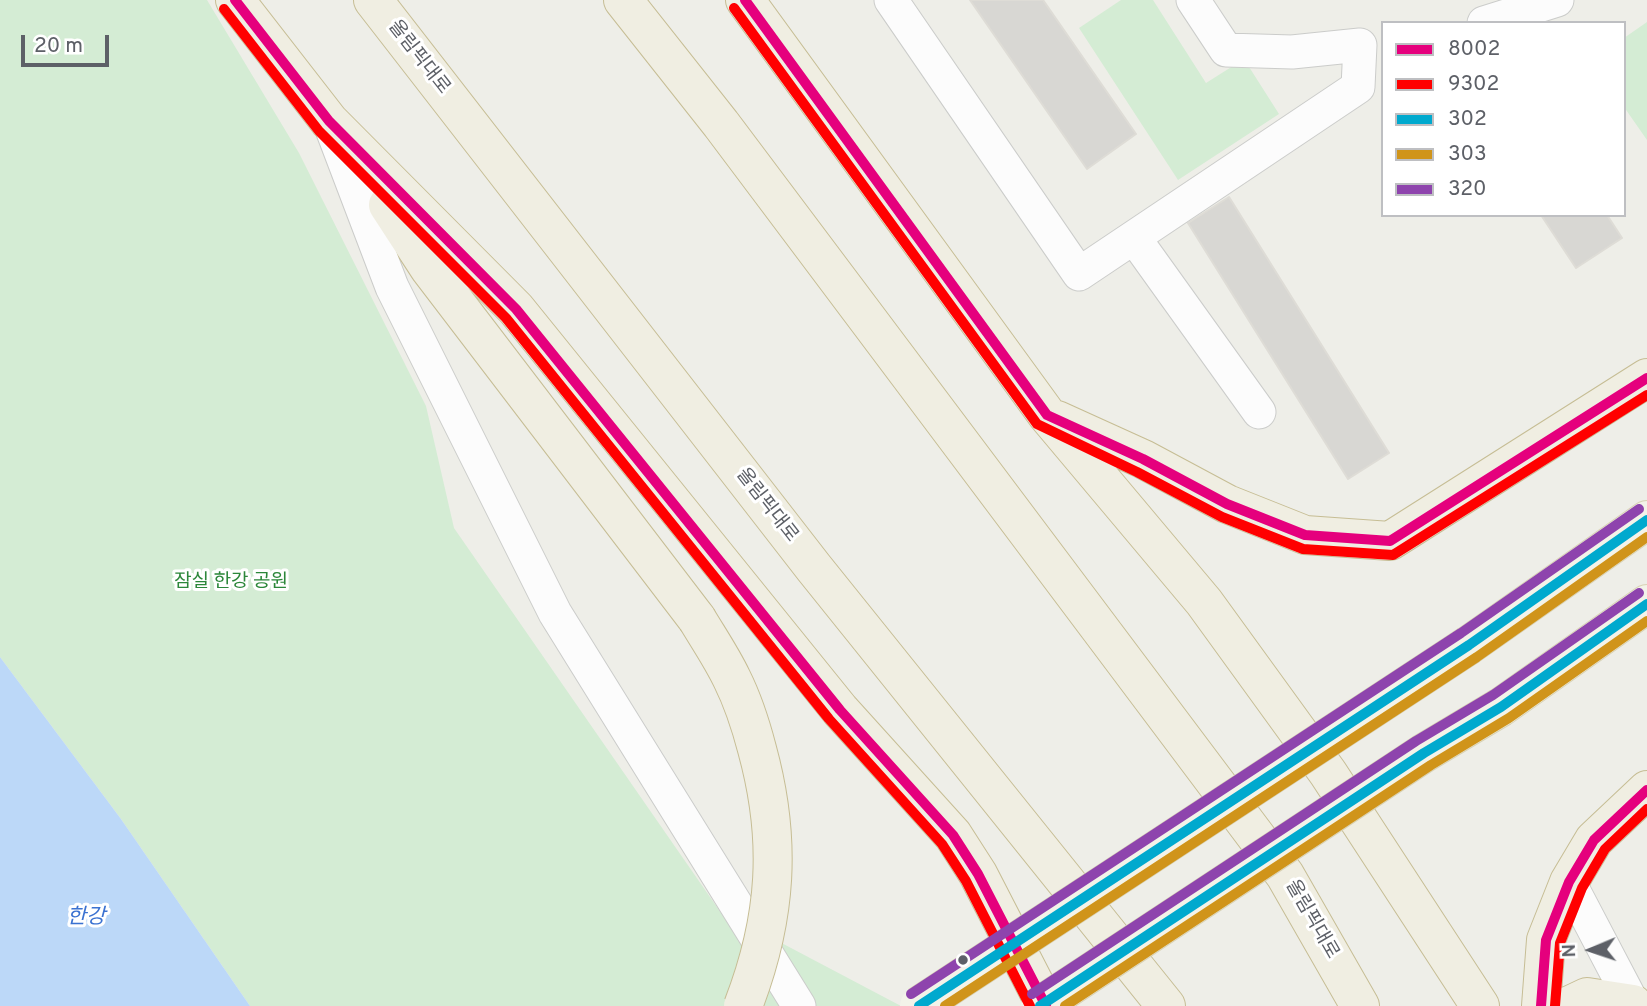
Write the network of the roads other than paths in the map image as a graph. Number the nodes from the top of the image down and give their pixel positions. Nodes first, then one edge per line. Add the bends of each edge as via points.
1 (234, 0) edge
2 (373, 0) edge
3 (623, 0) edge
4 (745, 0) edge
5 (891, 0) edge
6 (1193, 0) edge
7 (1557, 0) edge
8 (1490, 21) edge
9 (1371, 43) edge
10 (339, 133) junction
11 (1135, 239) junction
12 (1647, 378) edge
13 (1259, 412) dead end
14 (1047, 415) junction
15 (1647, 520) edge
16 (1647, 604) edge
17 (1647, 790) edge
18 (1569, 882) junction
19 (1634, 1005) edge
20 (743, 1006) edge
21 (799, 1006) edge
22 (919, 1006) edge
23 (1040, 1006) edge
24 (1046, 1006) edge
25 (1166, 1006) edge
26 (1360, 1006) edge
27 (1480, 1006) edge
28 (1541, 1006) edge
29 (1568, 1006) edge

1 - 10 highway
2 - 25 highway, 올림픽대로 via 814,568
3 - 26 highway, 올림픽대로 via 1285,875
4 - 14 highway
5 - 11 street via 1079,274
6 - 9 street via 1226,50 1292,51
7 - 8 street
9 - 11 street via 1358,87
10 - 20 highway, bridge via 429,268 697,619 733,680 750,724 772,814 774,856 766,937
10 - 21 street via 391,287 555,613
10 - 24 highway via 516,309 840,710 953,835
11 - 13 street
12 - 14 highway via 1390,541 1305,534 1227,504
14 - 27 highway via 1218,622 1328,773
15 - 22 main road, bridge via 1469,645
16 - 23 main road, bridge via 1502,706
17 - 18 highway via 1594,840
18 - 19 street
18 - 28 highway via 1546,940
19 - 29 highway via 1587,997

